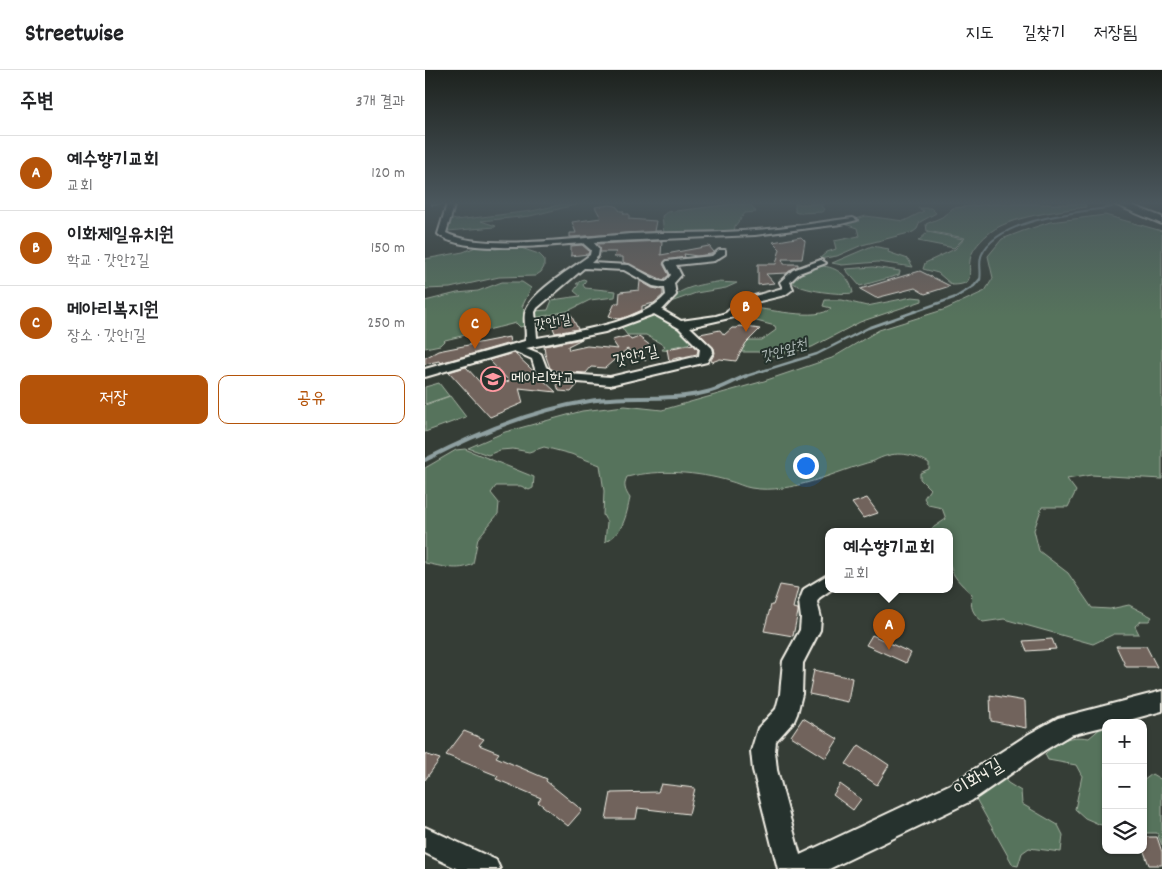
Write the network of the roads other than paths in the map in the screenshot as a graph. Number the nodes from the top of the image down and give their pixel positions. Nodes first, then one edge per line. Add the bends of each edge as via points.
1 (462, 241) edge
2 (574, 241) edge
3 (588, 241) edge
4 (722, 252) dead end
5 (821, 263) dead end
6 (583, 265) junction
7 (669, 286) junction
8 (655, 310) junction
9 (682, 325) junction
10 (531, 343) junction
11 (515, 347) junction
12 (425, 373) edge
13 (825, 584) edge
14 (1162, 701) edge
15 (425, 840) edge
16 (487, 869) edge
17 (791, 869) edge
18 (800, 869) edge

1 - 2 street via 547,244
3 - 6 street via 595,253
4 - 7 street, 갓안1길 via 714,258 670,263 676,275
5 - 9 street via 788,277 785,282 787,289 781,293 745,302 723,318
6 - 7 street via 626,267 656,284
6 - 10 street via 532,308 534,330
7 - 8 street, 갓안1길 via 671,294
8 - 9 street, 갓안2길 via 675,324
8 - 10 street, 갓안1길 via 601,330
9 - 11 street, 갓안2길 via 706,348 703,358 615,380 551,376 540,369 537,357
10 - 11 street, 갓안1길
11 - 12 street, 갓안1길
13 - 17 street via 811,594 808,602 810,630 793,661 786,714 766,736 763,751
14 - 18 street, 이화4길 via 1066,726 962,792
15 - 16 street

